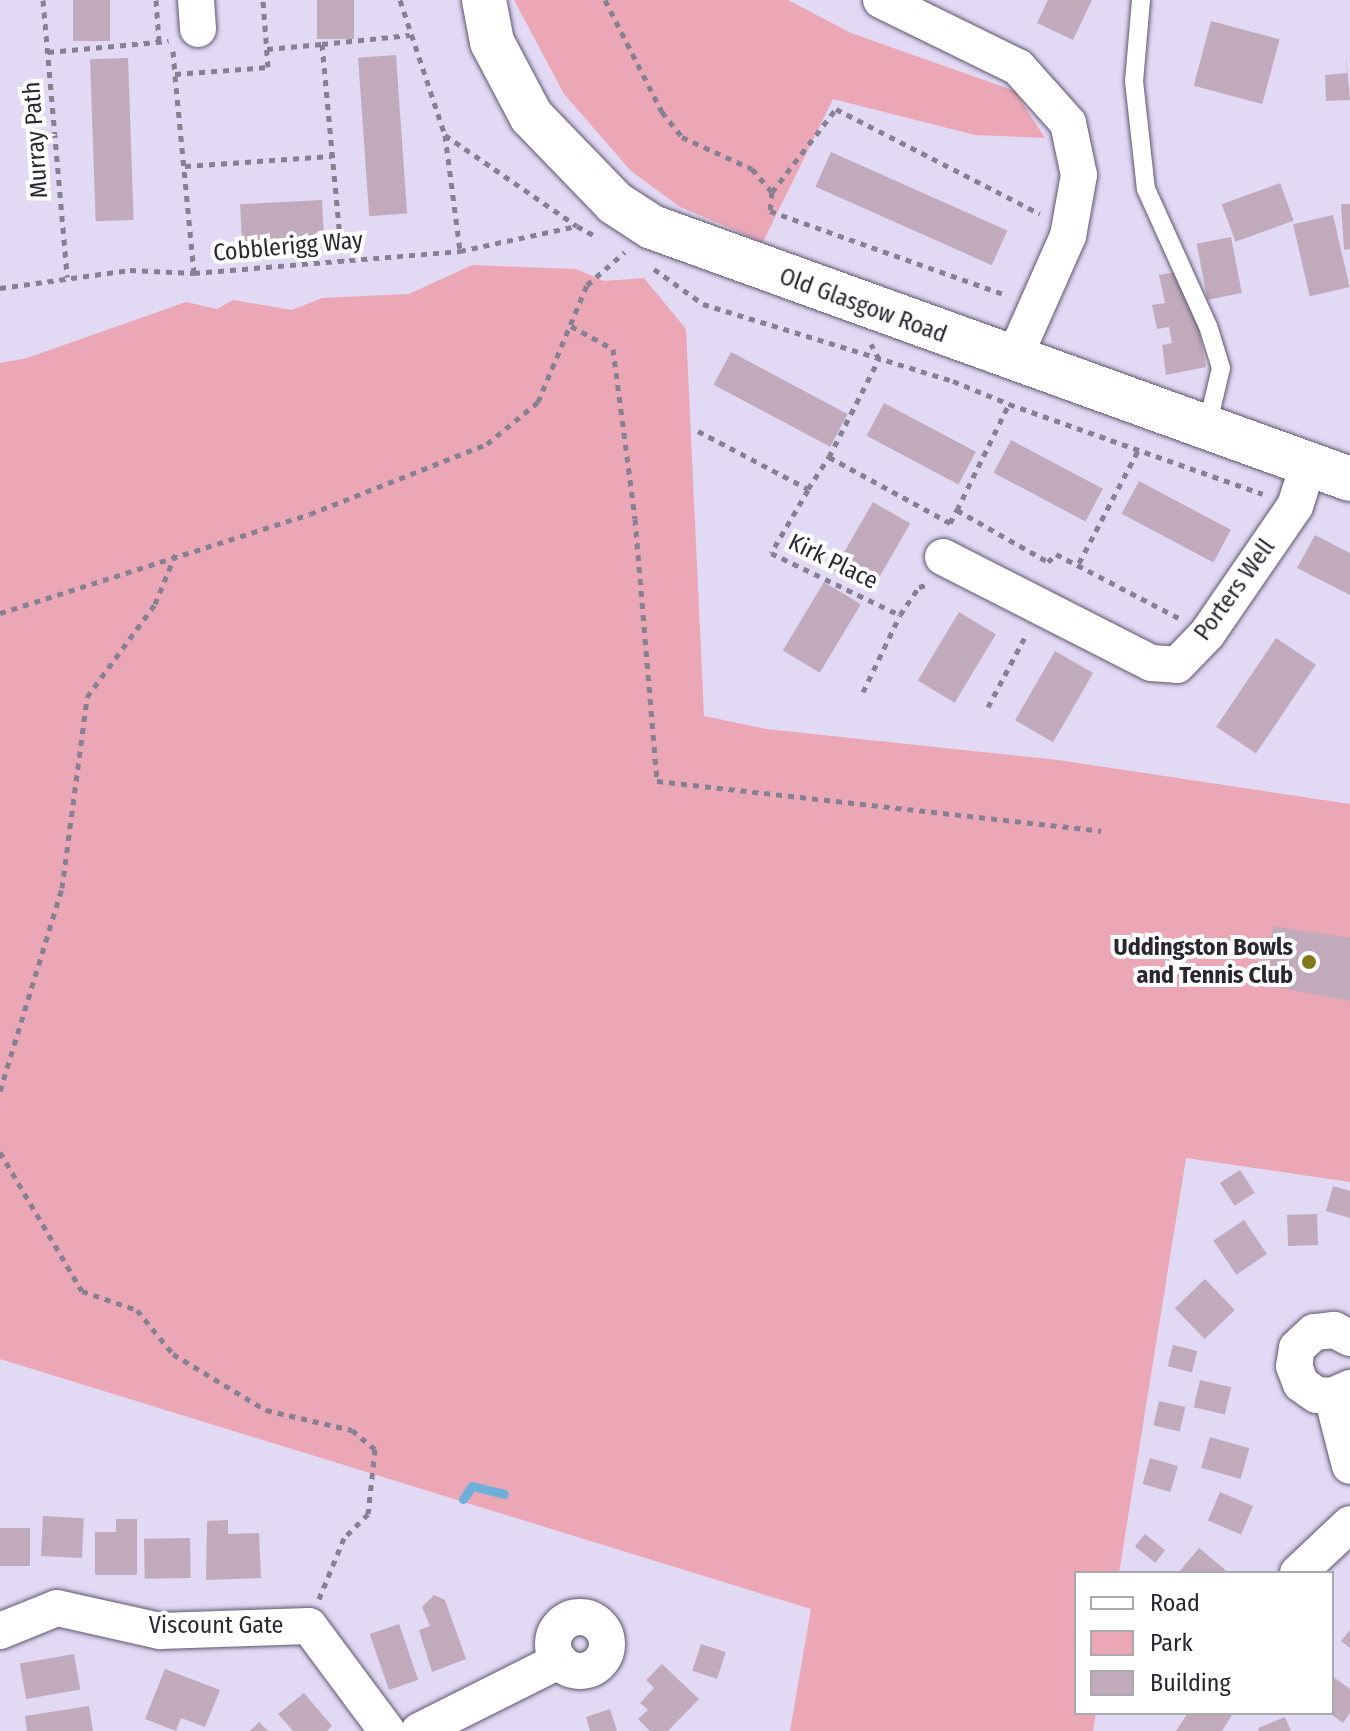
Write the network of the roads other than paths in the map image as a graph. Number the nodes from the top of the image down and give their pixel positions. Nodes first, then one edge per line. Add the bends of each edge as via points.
1 (484, 0) edge
2 (881, 0) edge
3 (1141, 0) edge
4 (1013, 360) junction
5 (1206, 429) junction
6 (1309, 463) junction
7 (1350, 479) edge
8 (956, 564) road end
9 (1350, 1338) edge
10 (1341, 1392) edge
11 (1350, 1466) edge
12 (1350, 1524) edge
13 (1300, 1571) edge
14 (0, 1631) edge
15 (559, 1661) dead end
16 (387, 1731) edge
17 (419, 1731) edge

1 - 4 street, Old Glasgow Road via 492,42 531,116 615,203 640,238 847,301
2 - 4 street via 1018,67 1068,123 1079,175 1068,236
3 - 5 lane via 1134,81 1146,189 1208,326 1221,368
4 - 5 street, Old Glasgow Road
5 - 6 street, Old Glasgow Road
6 - 7 street, Old Glasgow Road
6 - 8 street, Porters Well via 1295,506 1207,634 1177,665 1151,663
9 - 10 street via 1334,1330 1314,1332 1294,1356 1301,1384 1317,1395
10 - 11 street
12 - 13 street
14 - 16 street, Viscount Gate via 57,1608 160,1631 309,1626
15 - 17 street

